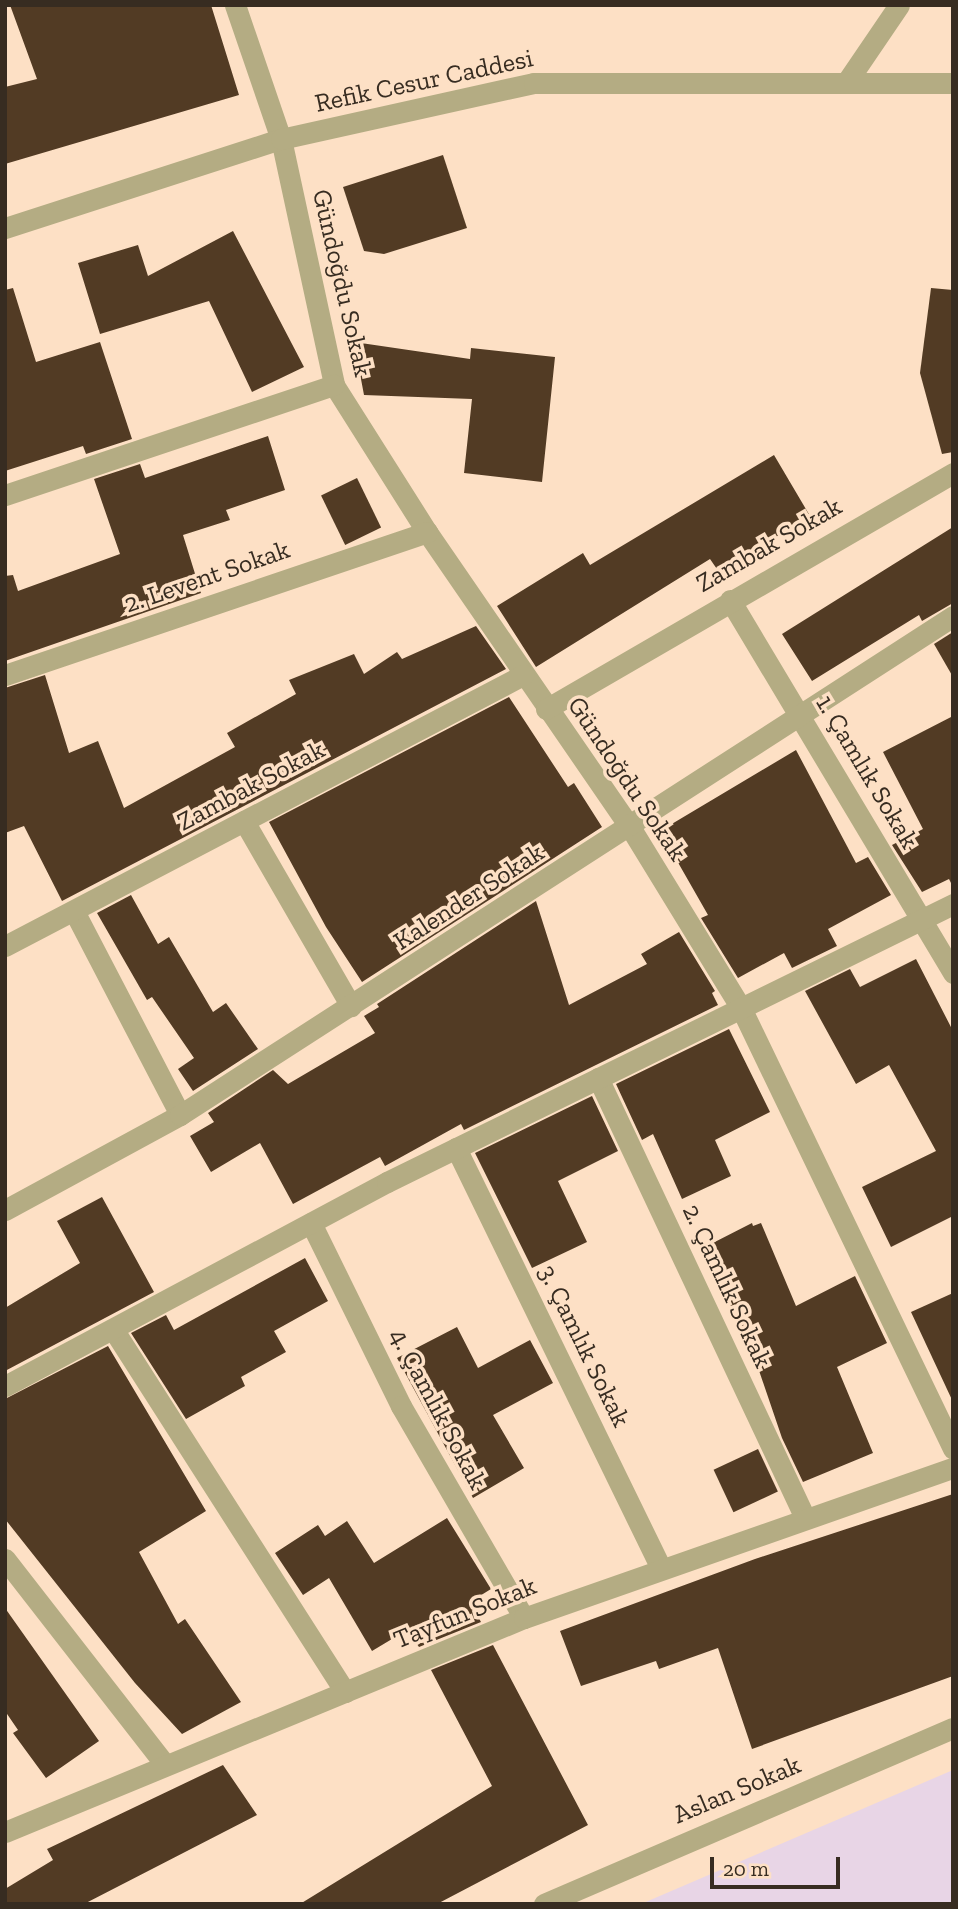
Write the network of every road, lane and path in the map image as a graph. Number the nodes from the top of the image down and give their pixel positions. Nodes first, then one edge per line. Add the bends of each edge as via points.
1 (235, 5) edge
2 (898, 5) edge
3 (846, 83) junction
4 (953, 83) edge
5 (281, 139) junction
6 (5, 228) edge
7 (334, 385) junction
8 (950, 473) edge
9 (5, 495) edge
10 (427, 532) junction
11 (730, 600) junction
12 (953, 617) edge
13 (5, 675) edge
14 (523, 675) junction
15 (546, 709) junction
16 (801, 715) junction
17 (244, 821) junction
18 (630, 827) junction
19 (953, 904) edge
20 (74, 911) junction
21 (922, 919) junction
22 (5, 946) edge
23 (953, 973) edge
24 (351, 1006) junction
25 (742, 1010) junction
26 (598, 1078) junction
27 (180, 1115) junction
28 (456, 1148) junction
29 (5, 1210) edge
30 (312, 1223) junction
31 (113, 1329) junction
32 (5, 1386) edge
33 (953, 1449) edge
34 (953, 1468) edge
35 (805, 1518) junction
36 (5, 1559) edge
37 (661, 1569) junction
38 (524, 1618) junction
39 (345, 1692) junction
40 (953, 1728) edge
41 (164, 1763) junction
42 (5, 1832) edge
43 (544, 1904) edge

1 - 5 street, Gündoğdu Sokak
2 - 3 street
3 - 4 street, Refik Cesur Caddesi
3 - 5 street, Refik Cesur Caddesi via 534,83
5 - 6 street, Refik Cesur Caddesi
5 - 7 street, Gündoğdu Sokak
7 - 9 street
7 - 10 street, Gündoğdu Sokak
8 - 11 street, Zambak Sokak
10 - 13 street, 2. Levent Sokak
10 - 14 street, Gündoğdu Sokak
11 - 15 street, Zambak Sokak
11 - 16 street, 1. Çamlık Sokak
12 - 16 street, Kalender Sokak
14 - 15 street, Gündoğdu Sokak
14 - 17 street, Zambak Sokak
15 - 18 street, Gündoğdu Sokak
16 - 18 street, Kalender Sokak
16 - 21 street, 1. Çamlık Sokak
17 - 20 street, Zambak Sokak
17 - 24 street
18 - 24 street, Kalender Sokak
18 - 25 street, Gündoğdu Sokak
19 - 21 street
20 - 22 street, Zambak Sokak
20 - 27 street
21 - 23 street, 1. Çamlık Sokak
21 - 25 street
24 - 27 street, Kalender Sokak
25 - 26 street
25 - 33 street, Gündoğdu Sokak
26 - 28 street
26 - 35 street, 2. Çamlık Sokak
27 - 29 street, Kalender Sokak
28 - 30 street
28 - 37 street, 3. Çamlık Sokak
30 - 31 street
30 - 38 street, 4. Çamlık Sokak via 401,1406
31 - 32 street
31 - 39 street
34 - 35 street, Tayfun Sokak
35 - 37 street, Tayfun Sokak
36 - 41 street
37 - 38 street, Tayfun Sokak
38 - 39 street, Tayfun Sokak
39 - 41 street, Tayfun Sokak
40 - 43 street, Aslan Sokak
41 - 42 street, Tayfun Sokak

